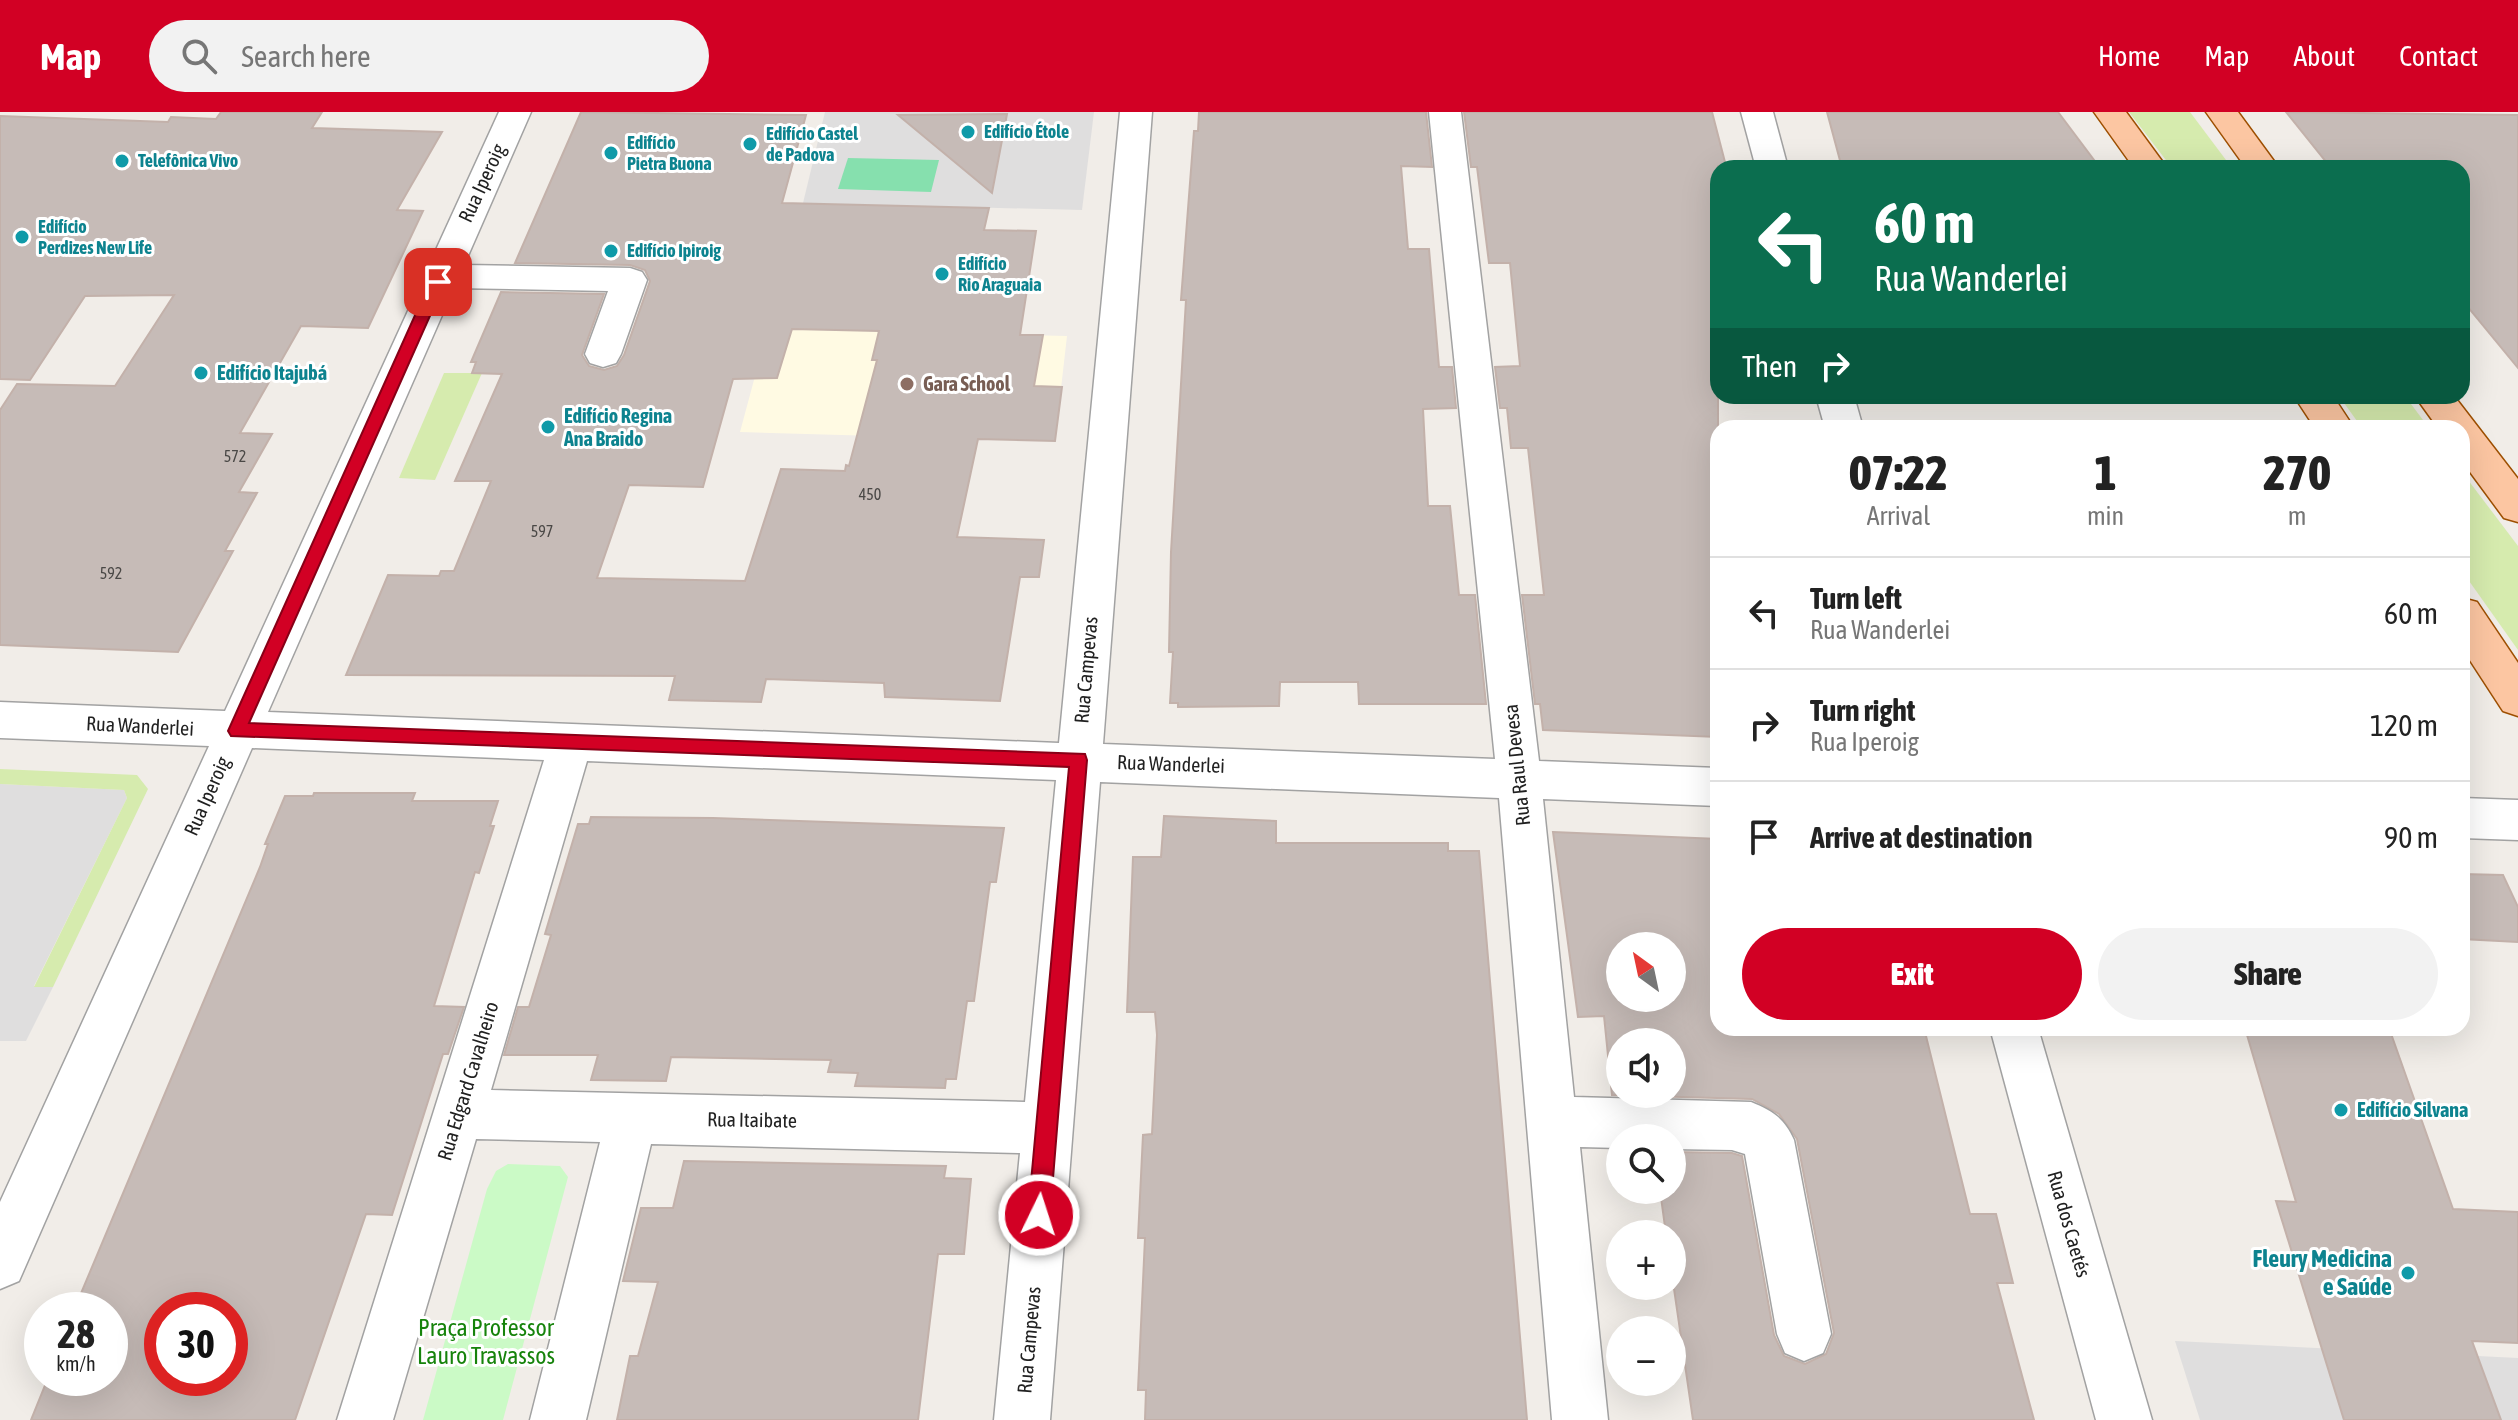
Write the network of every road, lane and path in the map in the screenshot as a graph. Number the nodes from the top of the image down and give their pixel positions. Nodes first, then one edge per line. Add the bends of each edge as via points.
1 (515, 112) edge
2 (1136, 112) edge
3 (1445, 112) edge
4 (1757, 112) edge
5 (2110, 112) edge
6 (2222, 112) edge
7 (1770, 160) edge
8 (2145, 160) edge
9 (2257, 160) edge
10 (440, 276) junction
11 (603, 354) dead end
12 (2470, 444) edge
13 (2518, 507) edge
14 (2470, 626) edge
15 (2518, 698) edge
16 (0, 720) edge
17 (237, 731) junction
18 (571, 743) junction
19 (1078, 760) junction
20 (1519, 778) junction
21 (1710, 787) edge
22 (2470, 818) edge
23 (2518, 820) edge
24 (2016, 1036) edge
25 (459, 1114) junction
26 (632, 1117) junction
27 (1552, 1122) junction
28 (1046, 1128) junction
29 (0, 1262) edge
30 (1804, 1334) dead end
31 (365, 1420) edge
32 (558, 1420) edge
33 (1022, 1420) edge
34 (1580, 1420) edge
35 (2124, 1420) edge

1 - 10 street, Rua Iperoig
2 - 19 street, Rua Campevas
3 - 20 street, Rua Raul Devesa
4 - 7 street
5 - 8 main road
6 - 9 main road
10 - 11 street via 630,280
10 - 17 street, Rua Iperoig
12 - 13 main road
14 - 15 main road
16 - 17 street, Rua Wanderlei
17 - 18 street, Rua Wanderlei
17 - 29 street, Rua Iperoig
18 - 19 street, Rua Wanderlei
18 - 25 street, Rua Edgard Cavalheiro
19 - 20 street, Rua Wanderlei
19 - 28 street, Rua Campevas
20 - 21 street, Rua Wanderlei
20 - 27 street, Rua Raul Devesa
22 - 23 street
24 - 35 street, Rua dos Caetés
25 - 26 street, Rua Itaibate
25 - 31 street, Rua Edgard Cavalheiro
26 - 28 street, Rua Itaibate
26 - 32 street
27 - 30 street via 1732,1125 1751,1127 1768,1140
27 - 34 street, Rua Raul Devesa
28 - 33 street, Rua Campevas

